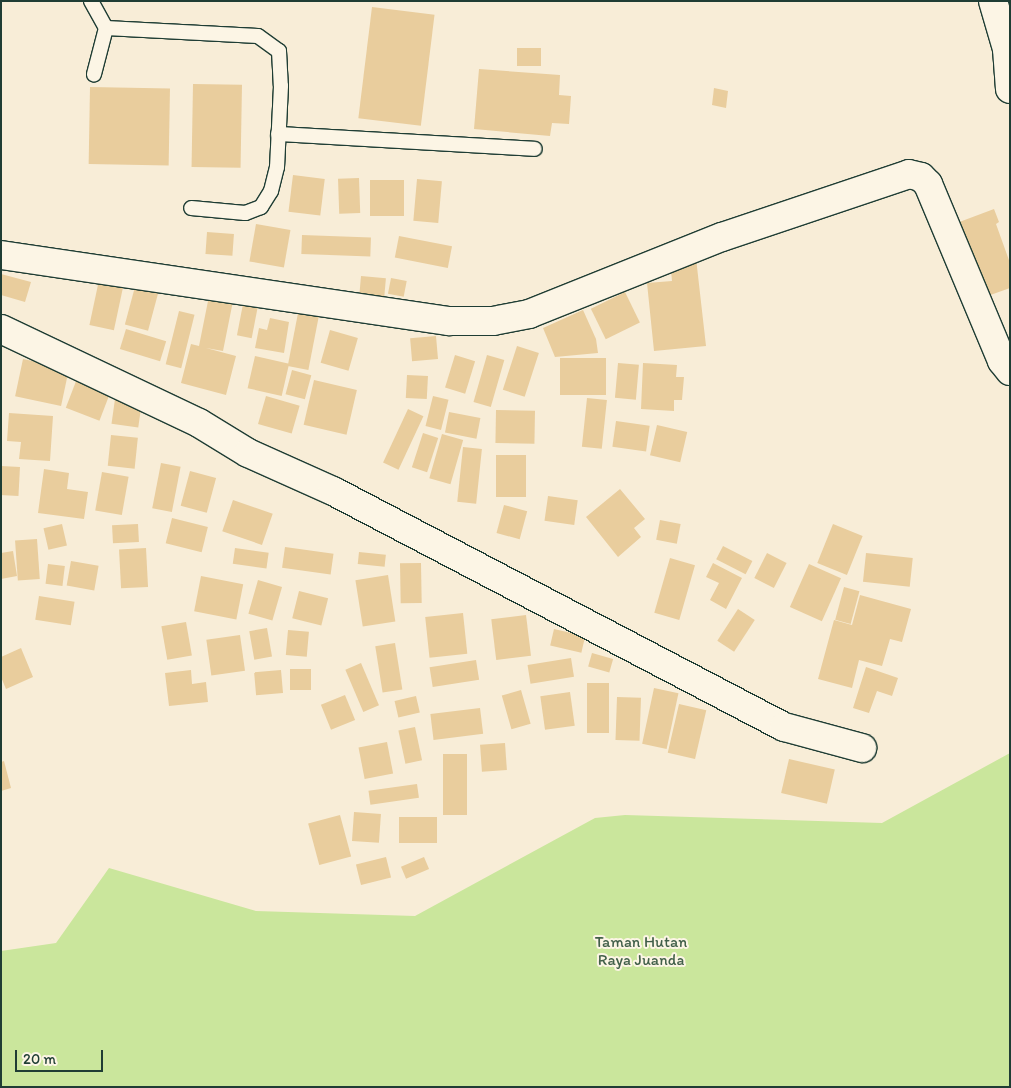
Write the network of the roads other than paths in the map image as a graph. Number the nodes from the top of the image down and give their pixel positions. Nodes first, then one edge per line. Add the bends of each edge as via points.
1 (91, 1) edge
2 (993, 1) edge
3 (106, 28) junction
4 (94, 74) dead end
5 (1010, 89) edge
6 (278, 134) junction
7 (535, 149) dead end
8 (191, 208) dead end
9 (1, 255) edge
10 (1, 328) edge
11 (1010, 371) edge
12 (862, 748) dead end

1 - 3 lane
2 - 5 street via 1007,49
3 - 4 lane
3 - 6 lane via 258,36 278,51 281,86
6 - 7 lane
6 - 8 lane via 277,167 271,191 260,207 245,213
9 - 11 street via 449,320 493,321 529,314 722,237 909,174 921,177 928,184 1002,361
10 - 12 street via 199,423 248,453 333,491 784,726

